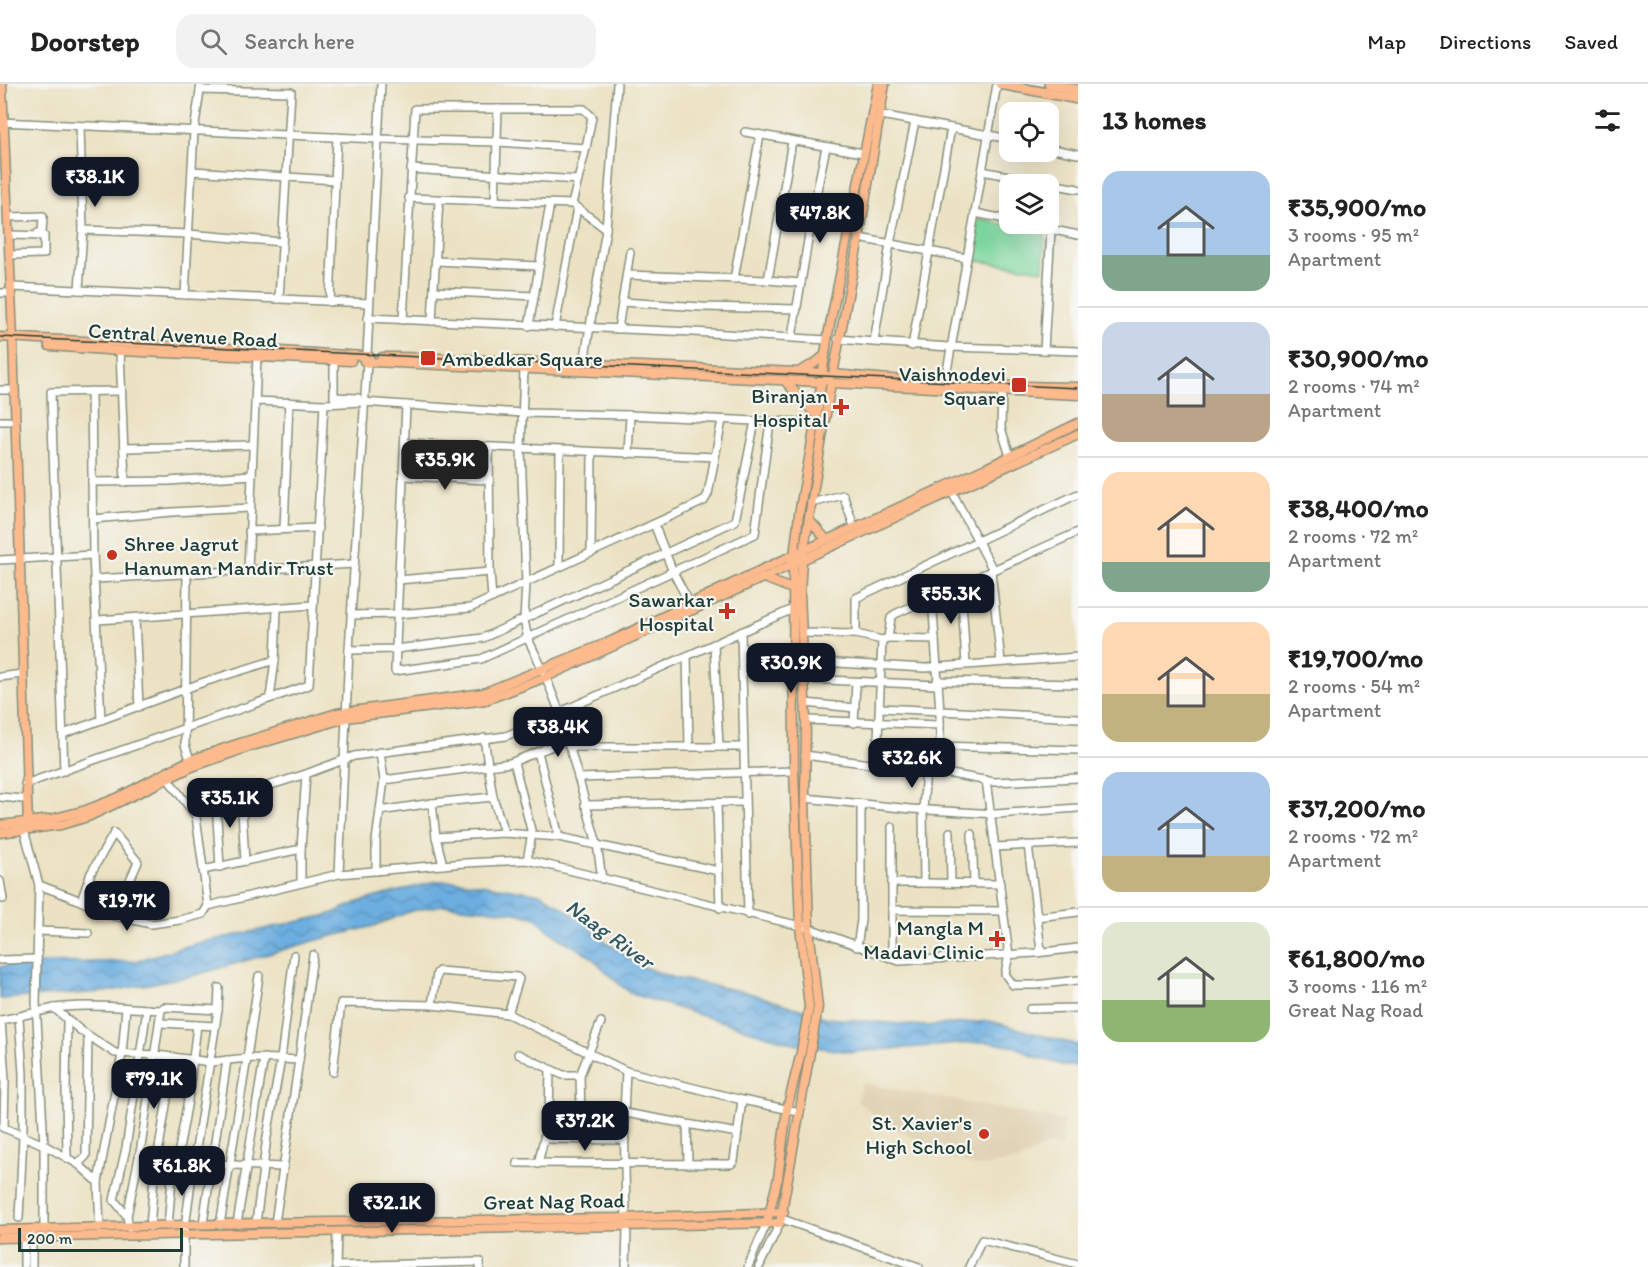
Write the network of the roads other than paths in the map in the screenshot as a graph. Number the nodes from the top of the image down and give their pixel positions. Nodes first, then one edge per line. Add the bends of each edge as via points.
1 (2, 84) edge
2 (381, 84) edge
3 (617, 84) edge
4 (895, 84) edge
5 (999, 84) edge
6 (1049, 84) edge
7 (200, 87) edge
8 (879, 87) edge
9 (291, 88) edge
10 (1078, 90) edge
11 (1078, 99) edge
12 (498, 109) junction
13 (880, 115) junction
14 (915, 120) junction
15 (2, 122) edge
16 (80, 126) junction
17 (951, 128) junction
18 (194, 130) junction
19 (745, 132) dead end
20 (288, 135) junction
21 (760, 135) junction
22 (988, 135) junction
23 (337, 137) junction
24 (999, 137) edge
25 (377, 139) junction
26 (413, 139) junction
27 (792, 141) junction
28 (497, 142) junction
29 (0, 143) edge
30 (826, 147) junction
31 (585, 148) junction
32 (1059, 150) edge
33 (863, 153) junction
34 (1078, 154) edge
35 (411, 169) junction
36 (192, 171) junction
37 (982, 171) junction
38 (496, 176) junction
39 (286, 177) junction
40 (335, 180) junction
41 (578, 180) junction
42 (1078, 189) edge
43 (409, 198) junction
44 (439, 200) junction
45 (495, 201) junction
46 (550, 204) junction
47 (574, 206) junction
48 (975, 213) junction
49 (8, 217) junction
50 (999, 218) edge
51 (606, 229) junction
52 (83, 230) junction
53 (1059, 231) edge
54 (8, 234) junction
55 (188, 234) junction
56 (1051, 234) edge
57 (1078, 235) edge
58 (859, 238) junction
59 (282, 242) junction
60 (890, 244) junction
61 (929, 251) junction
62 (630, 252) dead end
63 (6, 258) edge
64 (966, 258) junction
65 (436, 261) junction
66 (539, 266) junction
67 (627, 275) junction
68 (734, 279) junction
69 (768, 280) junction
70 (801, 283) junction
71 (79, 290) junction
72 (6, 291) edge
73 (434, 291) junction
74 (185, 295) junction
75 (534, 296) junction
76 (279, 299) junction
77 (330, 302) junction
78 (622, 302) junction
79 (369, 303) junction
80 (797, 309) junction
81 (368, 318) junction
82 (403, 320) junction
83 (432, 321) junction
84 (529, 326) junction
85 (555, 327) junction
86 (589, 328) junction
87 (618, 329) junction
88 (792, 337) junction
89 (838, 339) junction
90 (7, 340) edge
91 (827, 340) junction
92 (874, 342) junction
93 (912, 346) junction
94 (950, 347) junction
95 (1044, 350) junction
96 (120, 351) junction
97 (1078, 351) edge
98 (825, 355) junction
99 (257, 357) junction
100 (835, 357) junction
101 (367, 359) junction
102 (334, 360) junction
103 (584, 363) junction
104 (524, 369) junction
105 (797, 372) junction
106 (827, 378) junction
107 (849, 379) junction
108 (785, 381) junction
109 (945, 382) junction
110 (1078, 387) edge
111 (5, 390) edge
112 (91, 391) junction
113 (121, 391) junction
114 (1002, 392) junction
115 (1078, 395) edge
116 (829, 399) junction
117 (364, 400) junction
118 (255, 401) junction
119 (289, 402) junction
120 (324, 404) junction
121 (406, 405) junction
122 (522, 413) junction
123 (630, 415) junction
124 (816, 419) junction
125 (722, 420) junction
126 (4, 421) edge
127 (755, 421) junction
128 (770, 422) junction
129 (1078, 423) edge
130 (1078, 434) edge
131 (405, 443) junction
132 (253, 445) junction
133 (124, 448) junction
134 (489, 448) junction
135 (521, 449) junction
136 (561, 451) junction
137 (592, 452) junction
138 (628, 454) junction
139 (1010, 456) junction
140 (715, 458) junction
141 (252, 476) junction
142 (403, 476) junction
143 (488, 480) junction
144 (92, 482) junction
145 (125, 482) junction
146 (952, 492) junction
147 (1078, 494) edge
148 (811, 503) junction
149 (250, 508) junction
150 (93, 519) junction
151 (809, 520) junction
152 (654, 524) junction
153 (854, 526) junction
154 (318, 528) junction
155 (284, 529) junction
156 (249, 531) junction
157 (1078, 532) edge
158 (825, 539) junction
159 (977, 541) junction
160 (804, 549) junction
161 (591, 553) junction
162 (666, 554) junction
163 (795, 554) junction
164 (93, 555) junction
165 (56, 557) junction
166 (16, 559) junction
167 (0, 560) edge
168 (802, 561) junction
169 (354, 564) junction
170 (793, 565) junction
171 (316, 567) junction
172 (560, 567) junction
173 (992, 570) junction
174 (248, 571) junction
175 (490, 572) junction
176 (673, 572) junction
177 (187, 574) junction
178 (764, 578) junction
179 (96, 579) junction
180 (398, 580) junction
181 (526, 583) junction
182 (961, 584) junction
183 (792, 589) junction
184 (492, 598) junction
185 (932, 598) junction
186 (690, 604) junction
187 (313, 605) junction
188 (277, 609) junction
189 (793, 609) junction
190 (398, 614) junction
191 (187, 615) junction
192 (352, 615) junction
193 (135, 618) junction
194 (98, 620) junction
195 (524, 620) junction
196 (741, 632) junction
197 (802, 633) junction
198 (856, 634) junction
199 (528, 639) junction
200 (885, 639) junction
201 (935, 639) junction
202 (714, 644) junction
203 (396, 649) junction
204 (349, 650) junction
205 (687, 656) junction
206 (1078, 657) edge
207 (275, 660) junction
208 (803, 661) junction
209 (1001, 662) junction
210 (966, 664) junction
211 (882, 666) junction
212 (937, 666) junction
213 (20, 674) junction
214 (544, 674) junction
215 (0, 677) edge
216 (804, 680) junction
217 (856, 682) junction
218 (937, 683) junction
219 (881, 684) junction
220 (1078, 684) edge
221 (186, 689) junction
222 (270, 698) junction
223 (805, 703) junction
224 (139, 707) junction
225 (855, 708) junction
226 (881, 708) junction
227 (940, 711) junction
228 (560, 713) junction
229 (346, 715) junction
230 (1078, 718) edge
231 (101, 720) junction
232 (806, 720) junction
233 (854, 723) junction
234 (880, 724) junction
235 (940, 725) junction
236 (185, 728) junction
237 (63, 734) junction
238 (484, 738) junction
239 (568, 744) junction
240 (939, 746) junction
241 (689, 747) junction
242 (719, 747) junction
243 (742, 747) junction
244 (1078, 750) edge
245 (380, 752) junction
246 (538, 752) junction
247 (794, 754) junction
248 (805, 755) junction
249 (344, 761) junction
250 (514, 762) junction
251 (191, 764) junction
252 (878, 765) junction
253 (488, 766) junction
254 (926, 770) junction
255 (64, 771) junction
256 (794, 771) junction
257 (806, 771) junction
258 (940, 772) junction
259 (306, 774) junction
260 (743, 774) junction
261 (578, 778) junction
262 (1078, 778) edge
263 (168, 779) junction
264 (384, 780) junction
265 (986, 780) junction
266 (25, 784) junction
267 (241, 794) junction
268 (493, 797) junction
269 (0, 798) edge
270 (805, 798) junction
271 (22, 799) junction
272 (216, 802) junction
273 (717, 802) junction
274 (744, 802) junction
275 (432, 803) junction
276 (861, 804) junction
277 (585, 805) junction
278 (1078, 808) edge
279 (191, 810) junction
280 (923, 810) junction
281 (380, 811) junction
282 (991, 814) junction
283 (0, 825) edge
284 (892, 827) dead end
285 (26, 828) junction
286 (950, 832) dead end
287 (0, 833) edge
288 (504, 833) junction
289 (532, 834) junction
290 (972, 834) dead end
291 (436, 837) junction
292 (559, 837) junction
293 (1078, 843) edge
294 (597, 844) junction
295 (1028, 845) junction
296 (995, 847) junction
297 (301, 849) junction
298 (244, 861) junction
299 (527, 861) junction
300 (443, 865) junction
301 (220, 867) junction
302 (203, 870) junction
303 (376, 871) junction
304 (719, 871) junction
305 (339, 874) junction
306 (602, 879) junction
307 (0, 881) edge
308 (301, 883) junction
309 (892, 883) junction
310 (924, 883) junction
311 (951, 883) junction
312 (974, 884) junction
313 (1000, 884) junction
314 (39, 885) junction
315 (3, 899) dead end
316 (81, 901) junction
317 (208, 906) junction
318 (720, 908) junction
319 (892, 910) junction
320 (1003, 911) junction
321 (1078, 912) edge
322 (748, 915) junction
323 (114, 916) junction
324 (1036, 917) junction
325 (804, 927) junction
326 (38, 931) junction
327 (88, 933) dead end
328 (857, 947) junction
329 (1078, 948) edge
330 (1041, 952) junction
331 (294, 955) dead end
332 (313, 955) dead end
333 (1009, 955) junction
334 (892, 959) junction
335 (0, 960) edge
336 (37, 960) junction
337 (259, 976) dead end
338 (1078, 980) edge
339 (219, 988) dead end
340 (432, 1005) junction
341 (813, 1007) junction
342 (54, 1008) junction
343 (126, 1008) junction
344 (1078, 1008) edge
345 (1030, 1009) dead end
346 (147, 1010) junction
347 (161, 1010) junction
348 (218, 1010) junction
349 (37, 1011) junction
350 (508, 1014) junction
351 (19, 1018) junction
352 (0, 1020) edge
353 (67, 1020) junction
354 (601, 1022) dead end
355 (160, 1023) junction
356 (197, 1025) junction
357 (216, 1026) junction
358 (88, 1036) junction
359 (588, 1052) junction
360 (122, 1054) junction
361 (518, 1054) dead end
362 (140, 1055) junction
363 (156, 1055) junction
364 (2, 1057) edge
365 (174, 1057) junction
366 (247, 1058) junction
367 (264, 1058) junction
368 (281, 1059) junction
369 (193, 1060) junction
370 (227, 1060) junction
371 (299, 1060) junction
372 (211, 1062) junction
373 (550, 1071) junction
374 (626, 1071) junction
375 (333, 1072) dead end
376 (580, 1075) junction
377 (742, 1100) junction
378 (787, 1109) junction
379 (800, 1112) junction
380 (625, 1114) junction
381 (581, 1116) junction
382 (549, 1117) junction
383 (687, 1125) junction
384 (2, 1127) edge
385 (738, 1133) junction
386 (23, 1136) junction
387 (545, 1138) junction
388 (625, 1140) junction
389 (44, 1145) junction
390 (67, 1158) junction
391 (139, 1163) junction
392 (518, 1163) dead end
393 (78, 1164) junction
394 (194, 1164) junction
395 (211, 1164) junction
396 (229, 1164) junction
397 (247, 1164) junction
398 (538, 1164) junction
399 (688, 1164) junction
400 (263, 1165) junction
401 (626, 1165) junction
402 (157, 1166) junction
403 (175, 1166) junction
404 (282, 1167) junction
405 (98, 1182) junction
406 (770, 1212) junction
407 (127, 1216) junction
408 (19, 1218) dead end
409 (782, 1218) junction
410 (767, 1222) junction
411 (256, 1223) junction
412 (275, 1223) junction
413 (627, 1223) junction
414 (203, 1224) junction
415 (237, 1224) junction
416 (185, 1225) junction
417 (220, 1225) junction
418 (168, 1226) junction
419 (150, 1227) junction
420 (100, 1228) junction
421 (129, 1228) junction
422 (337, 1228) junction
423 (44, 1229) junction
424 (0, 1230) edge
425 (28, 1234) junction
426 (184, 1235) junction
427 (0, 1238) edge
428 (1078, 1264) edge
429 (24, 1267) edge
430 (32, 1267) edge
431 (184, 1267) edge
432 (336, 1267) edge
433 (480, 1267) edge
434 (626, 1267) edge
435 (748, 1267) edge
436 (759, 1267) edge
437 (919, 1267) edge
438 (969, 1267) edge

1 - 15 main road
2 - 25 street
3 - 51 street
4 - 8 main road
5 - 11 highway
5 - 22 street
6 - 10 highway
7 - 9 street
7 - 18 street
8 - 13 main road
8 - 33 main road
9 - 20 street
12 - 26 street via 415,109
12 - 28 street
12 - 31 street via 584,109 592,117
13 - 14 street
13 - 58 main road
14 - 17 street
14 - 60 street
15 - 16 street
15 - 49 main road
16 - 18 street
16 - 52 street
17 - 22 street
17 - 61 street
18 - 20 street
18 - 36 street
19 - 21 street
20 - 23 street
20 - 39 street
21 - 27 street
21 - 68 street
22 - 24 street
22 - 37 street
23 - 25 street
23 - 40 street
25 - 26 street
25 - 79 street
26 - 28 street
26 - 35 street
27 - 30 street
27 - 69 street
28 - 31 street
28 - 38 street
29 - 63 main road
30 - 33 street
30 - 70 street
31 - 41 street
32 - 34 street
33 - 91 main road
35 - 38 street
35 - 43 street
36 - 39 street
36 - 55 street
37 - 42 street
37 - 48 street
38 - 41 street
38 - 45 street
39 - 40 street
39 - 59 street
40 - 77 street
41 - 47 street
43 - 44 street
43 - 82 street
44 - 45 street
44 - 65 street
45 - 46 street
46 - 47 street
46 - 66 street
47 - 51 street
47 - 85 street
48 - 50 street
48 - 64 street
49 - 54 main road
49 - 54 street via 44,218 42,233
51 - 86 street
52 - 55 street
52 - 71 street
53 - 57 street
54 - 63 main road
54 - 63 street via 44,236 43,254
55 - 59 street
55 - 74 street
56 - 95 street
58 - 60 street
58 - 89 main road
59 - 76 street
60 - 61 street
60 - 92 street
61 - 64 street
61 - 93 street
62 - 67 street
63 - 72 main road
64 - 94 street
65 - 66 street
65 - 73 street
66 - 75 street
67 - 68 street
67 - 78 street
68 - 69 street
69 - 70 street
70 - 80 street
71 - 72 street
71 - 74 street
72 - 90 main road
73 - 75 street
73 - 83 street
74 - 76 street
75 - 84 street
76 - 77 street
77 - 79 street
78 - 80 street
78 - 87 street
79 - 81 street
80 - 88 street
81 - 82 street
81 - 101 street
82 - 83 street
83 - 84 street
84 - 85 street
85 - 86 street
86 - 87 street
86 - 103 street
87 - 88 street
88 - 91 street
89 - 92 street
89 - 100 main road
90 - 96 main road, Central Avenue Road
90 - 101 main road via 263,349
90 - 111 main road
90 - 166 main road
91 - 98 main road
92 - 93 street
93 - 94 street
94 - 95 street
94 - 109 street
95 - 97 street
96 - 99 main road, Central Avenue Road
96 - 113 street
98 - 105 main road
98 - 106 main road
99 - 102 main road, Central Avenue Road
99 - 118 street
100 - 106 main road
100 - 107 main road
101 - 102 main road, Central Avenue Road
101 - 103 main road via 445,357
101 - 104 main road, Central Avenue Road
101 - 117 street
102 - 117 street via 334,397
103 - 105 main road
104 - 108 main road, Central Avenue Road
104 - 122 street
105 - 106 main road
106 - 107 main road
106 - 108 main road, Central Avenue Road
106 - 116 main road
106 - 124 main road
107 - 109 main road
107 - 114 main road
107 - 116 main road
108 - 124 main road
109 - 110 main road
111 - 126 main road
112 - 113 street
112 - 144 street
112 - 165 street via 51,392
113 - 133 street
114 - 115 main road
114 - 139 street via 1001,428
116 - 148 main road
117 - 120 street
117 - 121 street
117 - 169 street
118 - 119 street
118 - 132 street
119 - 120 street
119 - 155 street
120 - 154 street
121 - 122 street
121 - 131 street
122 - 123 street
122 - 135 street
123 - 125 street
123 - 138 street
124 - 128 street
124 - 163 main road
125 - 127 street
125 - 140 street
126 - 166 main road
127 - 128 street
127 - 162 street via 735,521
128 - 176 street via 755,534
129 - 139 main road
130 - 146 main road
131 - 134 street
131 - 142 street
132 - 133 street
132 - 141 street
133 - 145 street
134 - 135 street
134 - 143 street
135 - 136 street
135 - 181 street
136 - 137 street
136 - 172 street
137 - 138 street
137 - 161 street
138 - 140 street
139 - 153 main road
140 - 152 street via 704,501
141 - 145 street
141 - 149 street
142 - 143 street
142 - 180 street
143 - 175 street
144 - 145 street
144 - 150 street
146 - 159 street
146 - 168 main road
147 - 159 street
148 - 151 main road
148 - 153 street via 843,495
149 - 150 street
149 - 156 street
150 - 164 street
151 - 158 main road
151 - 160 main road
152 - 161 street
152 - 162 street
153 - 158 main road
154 - 155 street
154 - 171 street
155 - 156 street
156 - 174 street
157 - 173 street
158 - 160 main road
159 - 173 street
159 - 198 street via 856,598
160 - 163 main road
160 - 168 main road
161 - 172 street
162 - 176 street
162 - 195 street
163 - 170 main road
163 - 186 main road
164 - 165 street
164 - 179 street
165 - 166 street
165 - 237 street
166 - 167 street
166 - 213 main road
168 - 170 main road
168 - 197 main road
169 - 171 street
169 - 192 street
170 - 178 main road
170 - 183 main road
171 - 174 street
171 - 187 street
172 - 181 street
173 - 182 street
173 - 209 street
174 - 177 street
175 - 180 street
175 - 184 street
176 - 186 street
176 - 199 street
177 - 179 street
177 - 191 street
178 - 183 main road
178 - 214 main road
179 - 194 street
180 - 190 street
181 - 184 street
181 - 195 street
182 - 185 street
182 - 210 street
183 - 189 main road
184 - 190 street via 470,608
185 - 200 street via 895,614
185 - 201 street
186 - 214 main road
187 - 188 street
187 - 222 street via 309,685
188 - 191 street
188 - 207 street
189 - 196 street
189 - 247 main road
190 - 192 street
190 - 203 street
191 - 193 street
191 - 221 street
192 - 204 street
193 - 194 street
193 - 224 street
194 - 231 street
195 - 199 street
195 - 203 street via 483,638
196 - 202 street
196 - 243 street
197 - 198 street
197 - 208 main road
198 - 200 street
199 - 203 street via 481,659 395,671
199 - 214 street
200 - 201 street
200 - 211 street
201 - 212 street
202 - 205 street
202 - 242 street
203 - 204 street
204 - 229 street
205 - 228 street
205 - 241 street
206 - 209 street
207 - 221 street
207 - 222 street
208 - 211 street
208 - 216 main road
209 - 210 street
210 - 212 street
211 - 212 street
211 - 219 street
212 - 218 street
213 - 215 street
213 - 266 main road
213 - 271 main road
214 - 228 street
214 - 229 main road via 483,693
216 - 217 street
216 - 223 main road
217 - 219 street
217 - 225 street
218 - 219 street
218 - 220 street
218 - 227 street
219 - 226 street
221 - 224 street
221 - 236 street
222 - 236 street
223 - 225 street
223 - 232 main road
224 - 231 street
225 - 233 street
226 - 227 street
226 - 234 street
227 - 230 street
227 - 235 street
228 - 238 street via 506,736
228 - 239 street
229 - 249 street
229 - 251 main road via 237,744
231 - 237 street
232 - 233 street
232 - 248 main road
233 - 234 street
234 - 235 street
234 - 252 street
235 - 240 street
236 - 251 street
236 - 255 street
237 - 255 street
238 - 245 street
238 - 253 street
239 - 241 street
239 - 246 street
239 - 261 street
240 - 244 street
240 - 258 street
241 - 242 street
242 - 243 street
243 - 260 street
245 - 249 street
245 - 264 street
246 - 250 street
246 - 292 street
247 - 248 main road
247 - 256 main road
248 - 252 street
248 - 257 main road
249 - 259 street
249 - 305 street
250 - 253 street
250 - 289 street
251 - 263 main road
251 - 285 main road via 117,798
252 - 254 street
253 - 264 street
253 - 268 street
254 - 258 street
254 - 280 street
255 - 266 street
256 - 257 main road
256 - 260 street
256 - 325 main road
257 - 270 main road
258 - 265 street
259 - 267 street
259 - 297 street
260 - 261 street
260 - 274 street
261 - 277 street
262 - 265 street
263 - 279 street
263 - 285 main road via 88,817
264 - 281 street
265 - 282 street
266 - 285 main road
267 - 272 street
267 - 298 street
268 - 275 street
268 - 288 street
269 - 271 street
270 - 276 street
270 - 325 main road
271 - 285 main road
272 - 279 street
272 - 301 street
273 - 274 street
273 - 277 street
273 - 304 street
274 - 322 street
275 - 281 street
275 - 291 street
276 - 280 street
276 - 328 street via 861,920
277 - 294 street
278 - 282 street
279 - 302 street via 196,816
280 - 282 street
280 - 310 street
281 - 303 street
282 - 296 street
283 - 285 main road
284 - 309 street
285 - 287 main road
285 - 314 street
286 - 311 street
288 - 289 street
288 - 291 street
289 - 292 street
289 - 299 street
290 - 312 street
291 - 300 street
292 - 294 street
293 - 295 street
294 - 304 street
294 - 306 street
295 - 296 street
295 - 324 street
296 - 313 street
297 - 298 street
297 - 308 street
298 - 301 street
299 - 300 street
299 - 306 street
300 - 303 street
301 - 302 street
302 - 317 street
303 - 305 street
304 - 318 street
305 - 308 street
306 - 318 street
307 - 315 street
308 - 317 street
309 - 310 street
309 - 319 street
310 - 311 street
311 - 312 street
312 - 313 street
313 - 320 street
314 - 316 street
314 - 326 street
316 - 323 street
316 - 323 street via 91,873 114,833 138,862
317 - 323 street via 203,914 151,924
318 - 322 street
319 - 320 street
319 - 334 street
320 - 333 street
321 - 324 street
322 - 325 street
324 - 330 street
325 - 328 street
325 - 341 main road
326 - 327 street
326 - 336 street
328 - 334 street
329 - 330 street
330 - 333 street
331 - 368 street
332 - 371 street
333 - 334 street
333 - 338 street via 1005,974 1013,985
335 - 336 street
336 - 349 street
337 - 366 street
339 - 348 street
340 - 350 street
340 - 350 street via 439,971 517,977
340 - 375 street via 341,1003
341 - 378 main road
341 - 379 main road via 811,1055
342 - 343 street
342 - 349 street
342 - 353 street
343 - 346 street
343 - 360 street
344 - 345 street
346 - 347 street
346 - 362 street
347 - 348 street
347 - 355 street
348 - 357 street
349 - 351 street
349 - 389 street
350 - 359 street
351 - 352 street
351 - 386 street
352 - 364 street
353 - 358 street
353 - 390 street
354 - 359 street
355 - 356 street
355 - 363 street
356 - 357 street
356 - 369 street
357 - 372 street
358 - 360 street
358 - 393 street via 86,1156
359 - 374 street
359 - 376 street
360 - 362 street
360 - 405 street
361 - 373 street
362 - 363 street
362 - 407 street via 114,1200
363 - 365 street
363 - 391 street
364 - 384 street
365 - 369 street
365 - 402 street
366 - 367 street
366 - 370 street
366 - 396 street
367 - 368 street
367 - 397 street
368 - 371 street
368 - 400 street
369 - 372 street
369 - 403 street
370 - 372 street
370 - 395 street
371 - 404 street
372 - 394 street
373 - 376 street
373 - 382 street
374 - 377 street
374 - 380 street
376 - 381 street
377 - 378 street
377 - 385 street
378 - 379 street
378 - 406 main road
379 - 409 main road
380 - 381 street
380 - 383 street
380 - 388 street
381 - 382 street
382 - 387 street
383 - 385 street
383 - 399 street
384 - 386 street
385 - 399 street via 731,1164
386 - 389 street
386 - 408 street
387 - 388 street
387 - 398 street
388 - 401 street
389 - 390 street
389 - 423 street
390 - 393 street
391 - 402 street
391 - 407 street
392 - 398 street
393 - 405 street
394 - 395 street
394 - 403 street
394 - 416 street
395 - 396 street
395 - 414 street
396 - 397 street
396 - 417 street
397 - 400 street
397 - 415 street
398 - 401 street
399 - 401 street
400 - 404 street
400 - 411 street
401 - 413 street
402 - 403 street
402 - 419 street
403 - 418 street
404 - 412 street
405 - 420 street
406 - 409 main road, Great Nag Road
406 - 410 main road
406 - 413 main road, Great Nag Road
407 - 421 street
409 - 410 main road, Great Nag Road
409 - 436 street
409 - 437 street
410 - 413 main road, Great Nag Road
410 - 435 street
411 - 412 main road, Great Nag Road
411 - 415 main road, Great Nag Road
412 - 422 main road, Great Nag Road
413 - 422 main road, Great Nag Road via 420,1220
413 - 434 street
414 - 416 main road, Great Nag Road
414 - 417 main road, Great Nag Road
415 - 417 main road, Great Nag Road
416 - 418 main road, Great Nag Road
416 - 426 street
418 - 419 main road, Great Nag Road
419 - 421 main road, Great Nag Road
420 - 421 main road, Great Nag Road
420 - 423 main road, Great Nag Road
422 - 426 main road, Great Nag Road
422 - 432 street
423 - 425 main road, Great Nag Road
424 - 425 main road, Great Nag Road
425 - 426 main road, Great Nag Road
425 - 427 main road, Great Nag Road
425 - 429 street
425 - 430 street
426 - 431 street
428 - 438 street via 982,1240
432 - 433 street via 480,1262

